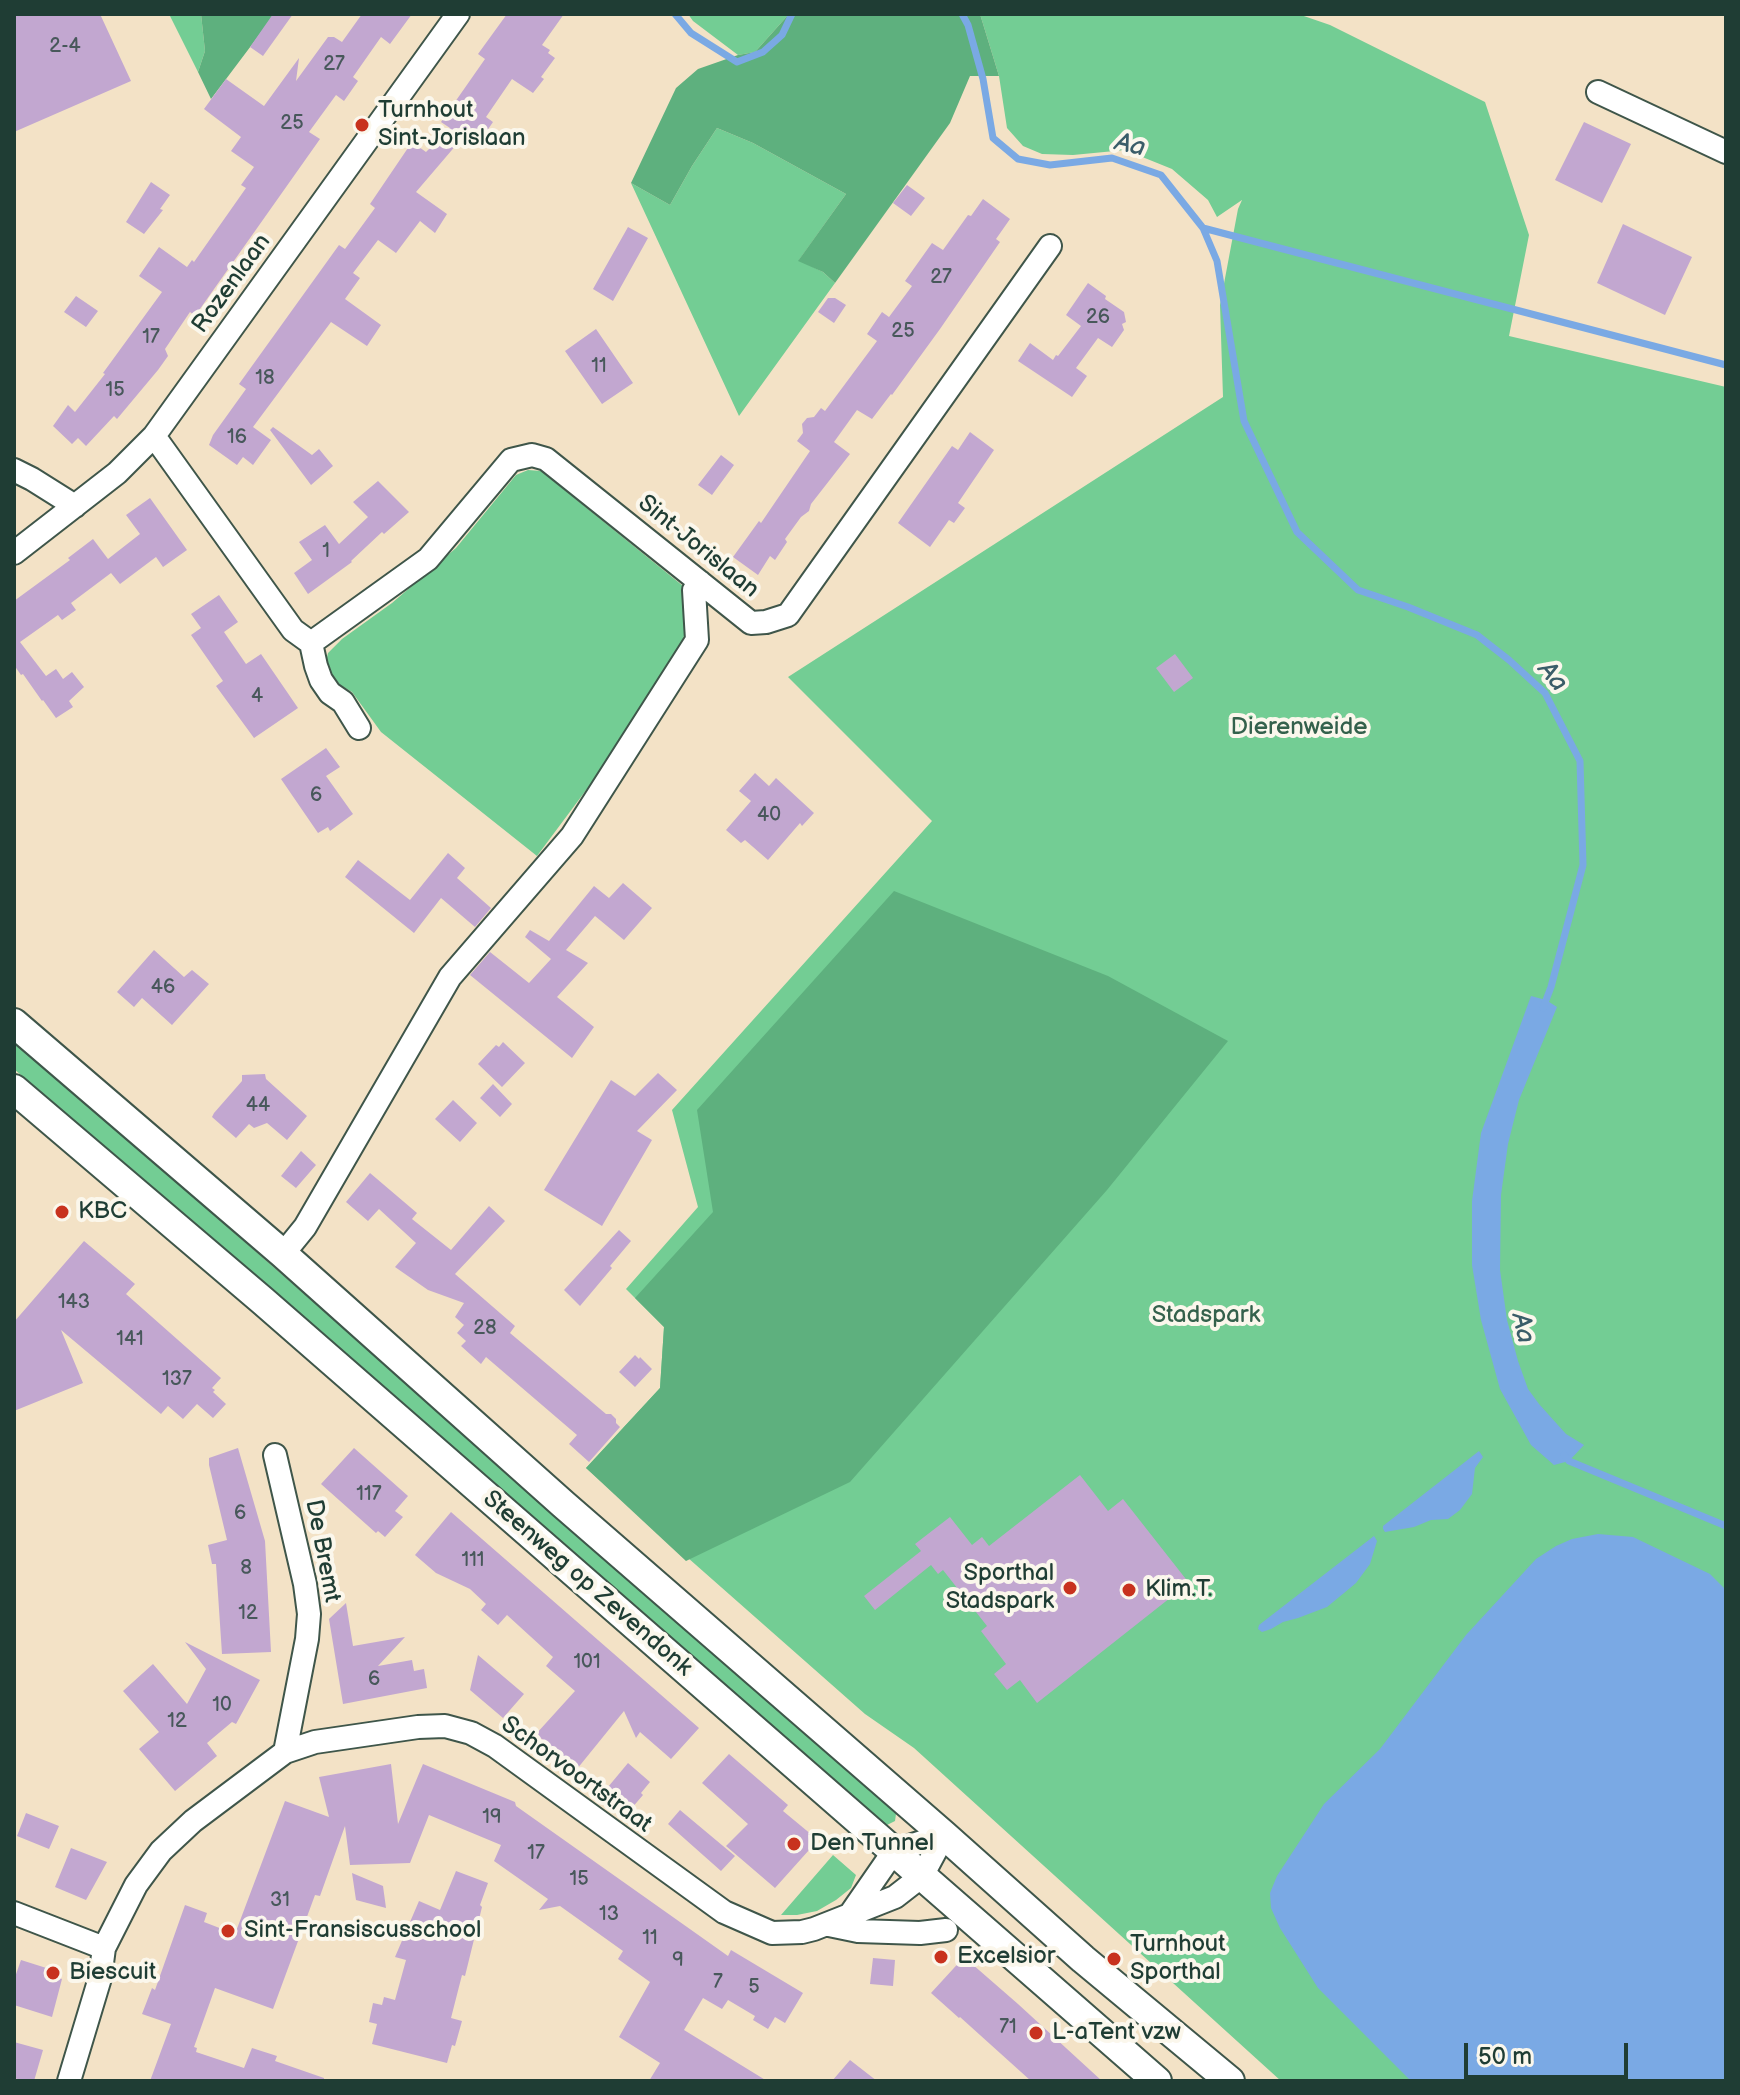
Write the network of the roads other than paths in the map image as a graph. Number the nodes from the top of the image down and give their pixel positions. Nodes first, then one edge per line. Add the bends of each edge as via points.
1 (458, 14) edge
2 (1598, 92) dead end
3 (1726, 152) edge
4 (1050, 246) dead end
5 (154, 436) junction
6 (14, 470) edge
7 (75, 506) junction
8 (14, 553) edge
9 (700, 582) junction
10 (311, 643) junction
11 (359, 728) dead end
12 (14, 1023) edge
13 (14, 1089) edge
14 (283, 1254) junction
15 (275, 1455) dead end
16 (285, 1752) junction
17 (944, 1835) junction
18 (894, 1851) junction
19 (922, 1876) junction
20 (14, 1913) edge
21 (838, 1921) junction
22 (946, 1930) dead end
23 (104, 1948) junction
24 (69, 2081) edge
25 (1157, 2081) edge
26 (1230, 2081) edge

1 - 5 street, Rozenlaan
2 - 3 street
4 - 9 street, Sint-Jorislaan via 788,615 751,623
5 - 7 street, Rozenlaan
5 - 10 street via 293,630
6 - 7 street
7 - 8 street, Rozenlaan
9 - 10 street, Sint-Jorislaan via 546,459 532,455 511,460 428,559
9 - 14 street via 694,590 697,640 572,836 450,977 305,1227
10 - 11 street via 321,680
12 - 14 main road, Steenweg op Zevendonk
13 - 18 main road, Steenweg op Zevendonk
14 - 17 main road, Steenweg op Zevendonk
15 - 16 street, De Bremt via 309,1614
16 - 21 street, Schorvoortstraat via 315,1742 418,1727 445,1726 471,1733 724,1912 772,1933 802,1932
16 - 23 street, Schorvoortstraat via 161,1851 136,1885
17 - 18 street
17 - 19 street, Schorvoortstraat
17 - 26 main road, Steenweg op Zevendonk
18 - 19 main road, Steenweg op Zevendonk
18 - 21 street
19 - 21 street, Schorvoortstraat via 895,1897
19 - 25 main road, Steenweg op Zevendonk
20 - 23 street
21 - 22 street via 858,1931
23 - 24 street, Schorvoortstraat

